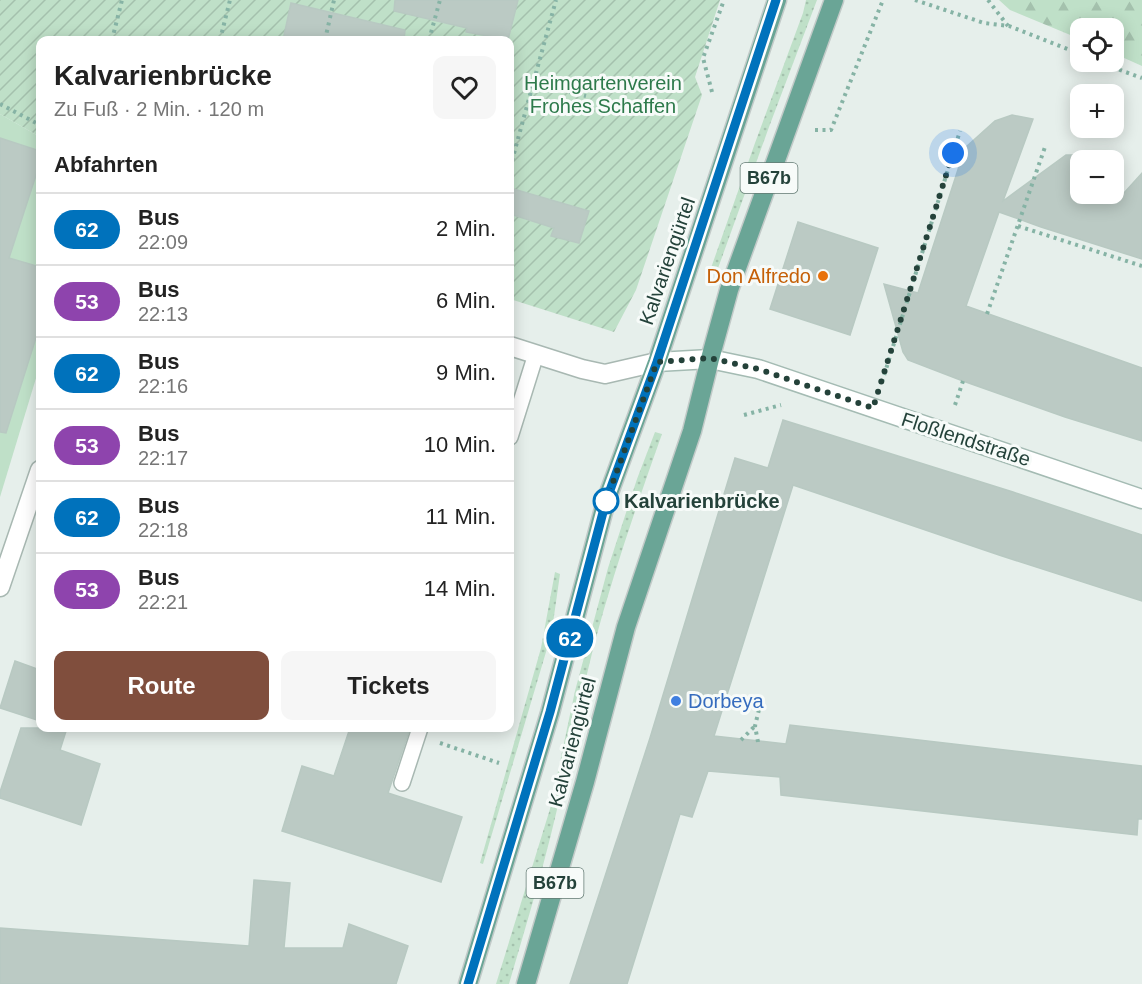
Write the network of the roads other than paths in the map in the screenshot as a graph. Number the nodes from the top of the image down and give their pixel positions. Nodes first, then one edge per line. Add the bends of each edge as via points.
1 (777, 0) edge
2 (834, 0) edge
3 (514, 347) edge
4 (536, 354) junction
5 (710, 358) junction
6 (657, 362) junction
7 (514, 424) edge
8 (36, 482) edge
9 (1142, 500) edge
10 (0, 587) edge
11 (419, 732) edge
12 (402, 783) dead end
13 (468, 984) edge
14 (526, 984) edge

1 - 6 main road, Kalvariengürtel / B67b
2 - 5 main road, Kalvariengürtel / B67b via 729,290
3 - 4 main road, Floßlendstraße
4 - 6 main road, Floßlendstraße via 605,374
4 - 7 lane
5 - 6 main road, Floßlendstraße
5 - 9 main road, Floßlendstraße via 758,369
5 - 14 main road, Kalvariengürtel / B67b via 692,431 626,627
6 - 13 main road, Kalvariengürtel / B67b via 606,501 550,712
8 - 10 main road
11 - 12 lane

